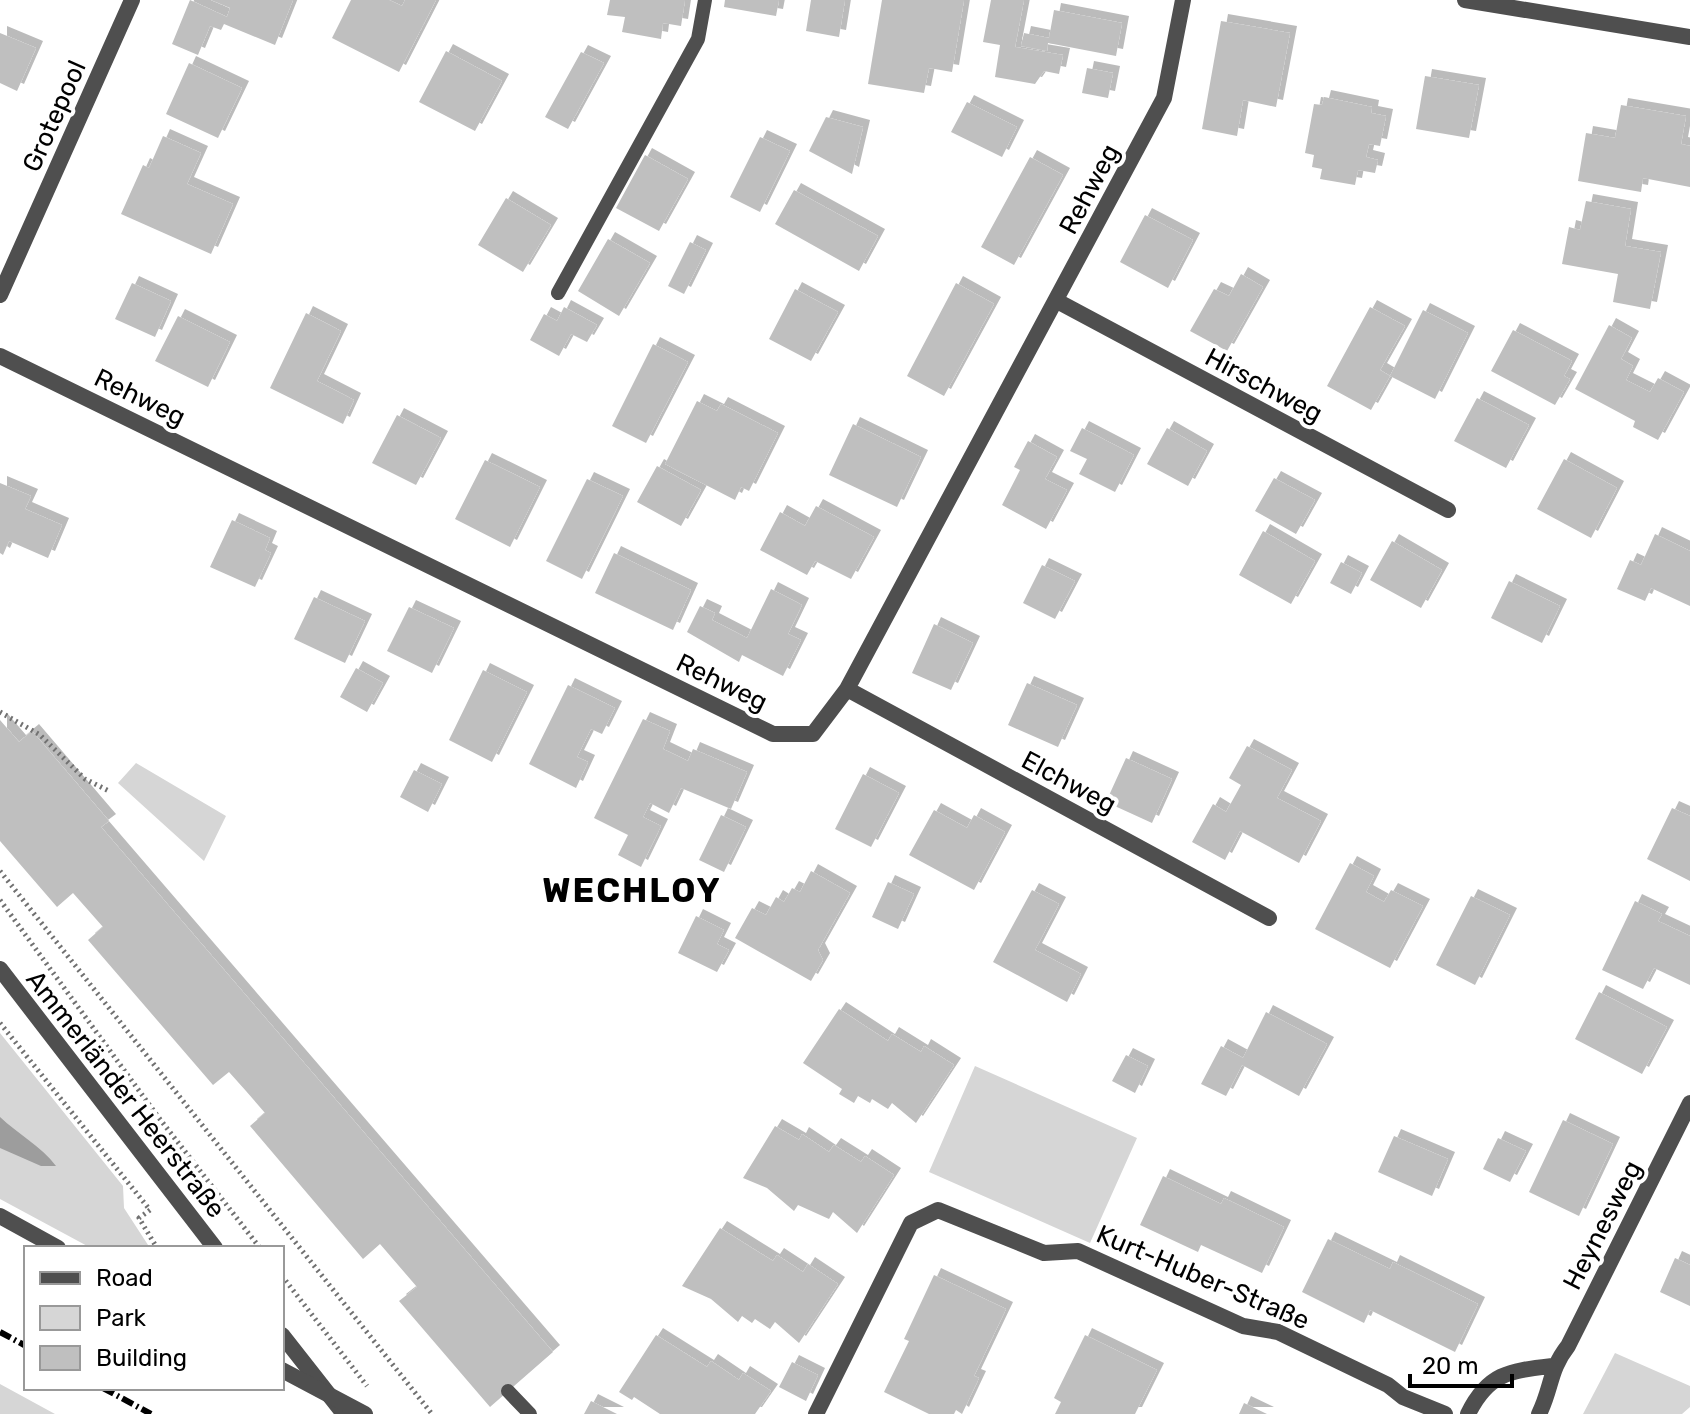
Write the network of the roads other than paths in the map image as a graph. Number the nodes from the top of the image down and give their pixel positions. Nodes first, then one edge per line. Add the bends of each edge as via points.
1 (132, 0) edge
2 (705, 0) edge
3 (1183, 0) edge
4 (1465, 0) edge
5 (1690, 37) edge
6 (558, 293) dead end
7 (0, 295) edge
8 (1057, 301) junction
9 (0, 356) edge
10 (1448, 510) dead end
11 (847, 689) junction
12 (1269, 918) dead end
13 (0, 969) edge
14 (1690, 1103) edge
15 (0, 1216) edge
16 (54, 1246) edge
17 (213, 1246) edge
18 (284, 1338) edge
19 (1552, 1366) junction
20 (284, 1371) edge
21 (508, 1391) dead end
22 (344, 1414) edge
23 (365, 1414) edge
24 (530, 1414) edge
25 (816, 1414) edge
26 (1445, 1414) edge
27 (1468, 1414) edge
28 (1539, 1414) edge

1 - 7 street, Grotepool
2 - 6 lane via 698,39
3 - 8 street, Rehweg via 1164,98
4 - 5 street
8 - 10 street, Hirschweg
8 - 11 street, Rehweg
9 - 11 street, Rehweg via 773,734 813,734
11 - 12 street, Elchweg
13 - 17 street, Ammerländer Heerstraße
14 - 19 street, Heynesweg via 1568,1346
15 - 16 street
18 - 22 street
19 - 27 street via 1492,1379 1480,1389
19 - 28 street, Heynesweg via 1549,1394
20 - 23 street, bridge
21 - 24 lane
25 - 26 street, Kurt-Huber-Straße via 911,1223 938,1210 1044,1253 1078,1251 1243,1326 1278,1332

